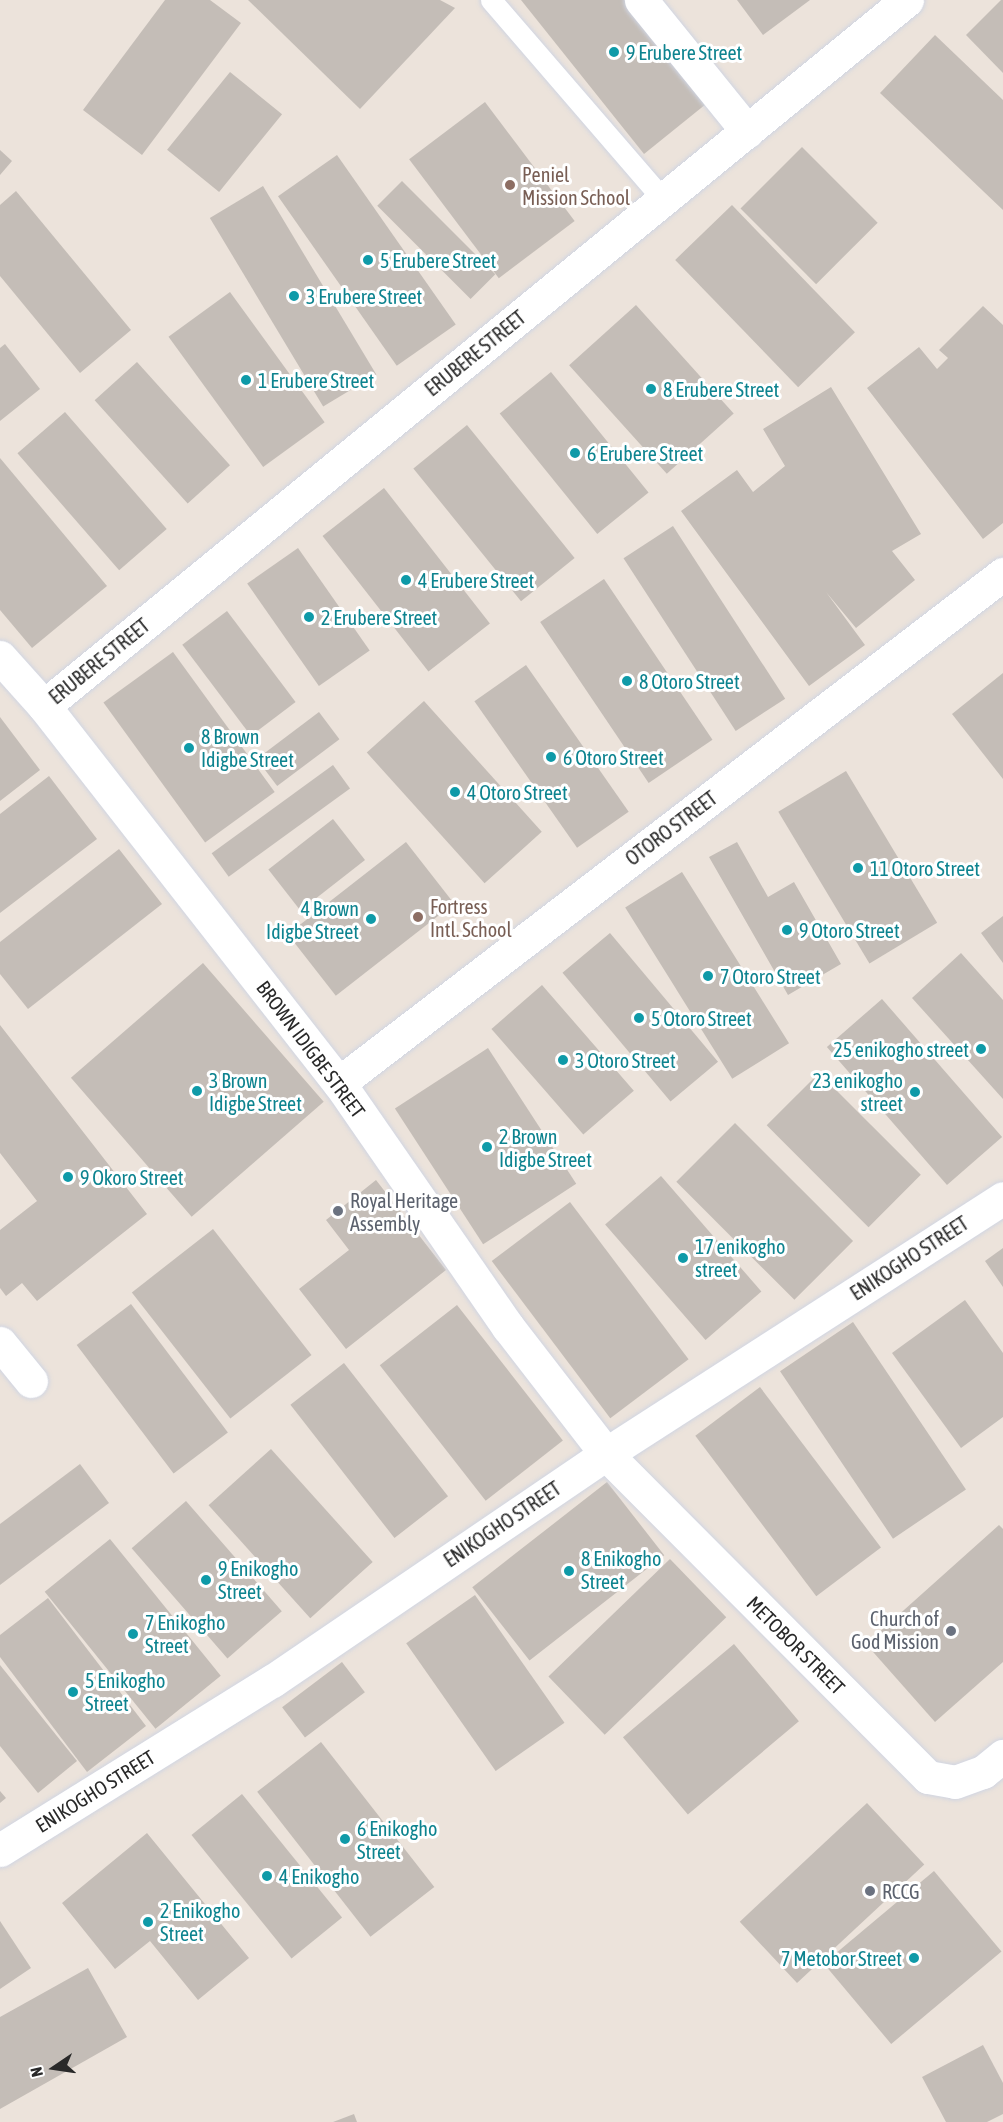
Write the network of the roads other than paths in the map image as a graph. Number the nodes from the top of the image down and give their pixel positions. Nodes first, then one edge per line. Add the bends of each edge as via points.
1 (491, 0) edge
2 (641, 0) edge
3 (907, 0) edge
4 (747, 131) junction
5 (663, 200) junction
6 (1003, 574) edge
7 (0, 657) edge
8 (44, 706) junction
9 (339, 1083) junction
10 (1003, 1198) edge
11 (0, 1343) edge
12 (31, 1381) dead end
13 (606, 1454) junction
14 (1003, 1755) edge
15 (0, 1850) edge

1 - 5 lane
2 - 4 street
3 - 4 street, ERUBERE STREET
4 - 5 street, ERUBERE STREET
5 - 8 street, ERUBERE STREET
6 - 9 street, OTORO STREET
7 - 8 street, BROWN IDIGBE STREET
8 - 9 street, BROWN IDIGBE STREET
9 - 13 street, BROWN IDIGBE STREET via 508,1327
10 - 13 street, ENIKOGHO STREET
11 - 12 street
13 - 14 street, METOBOR STREET via 928,1777 955,1782 983,1772
13 - 15 street, ENIKOGHO STREET via 272,1681

